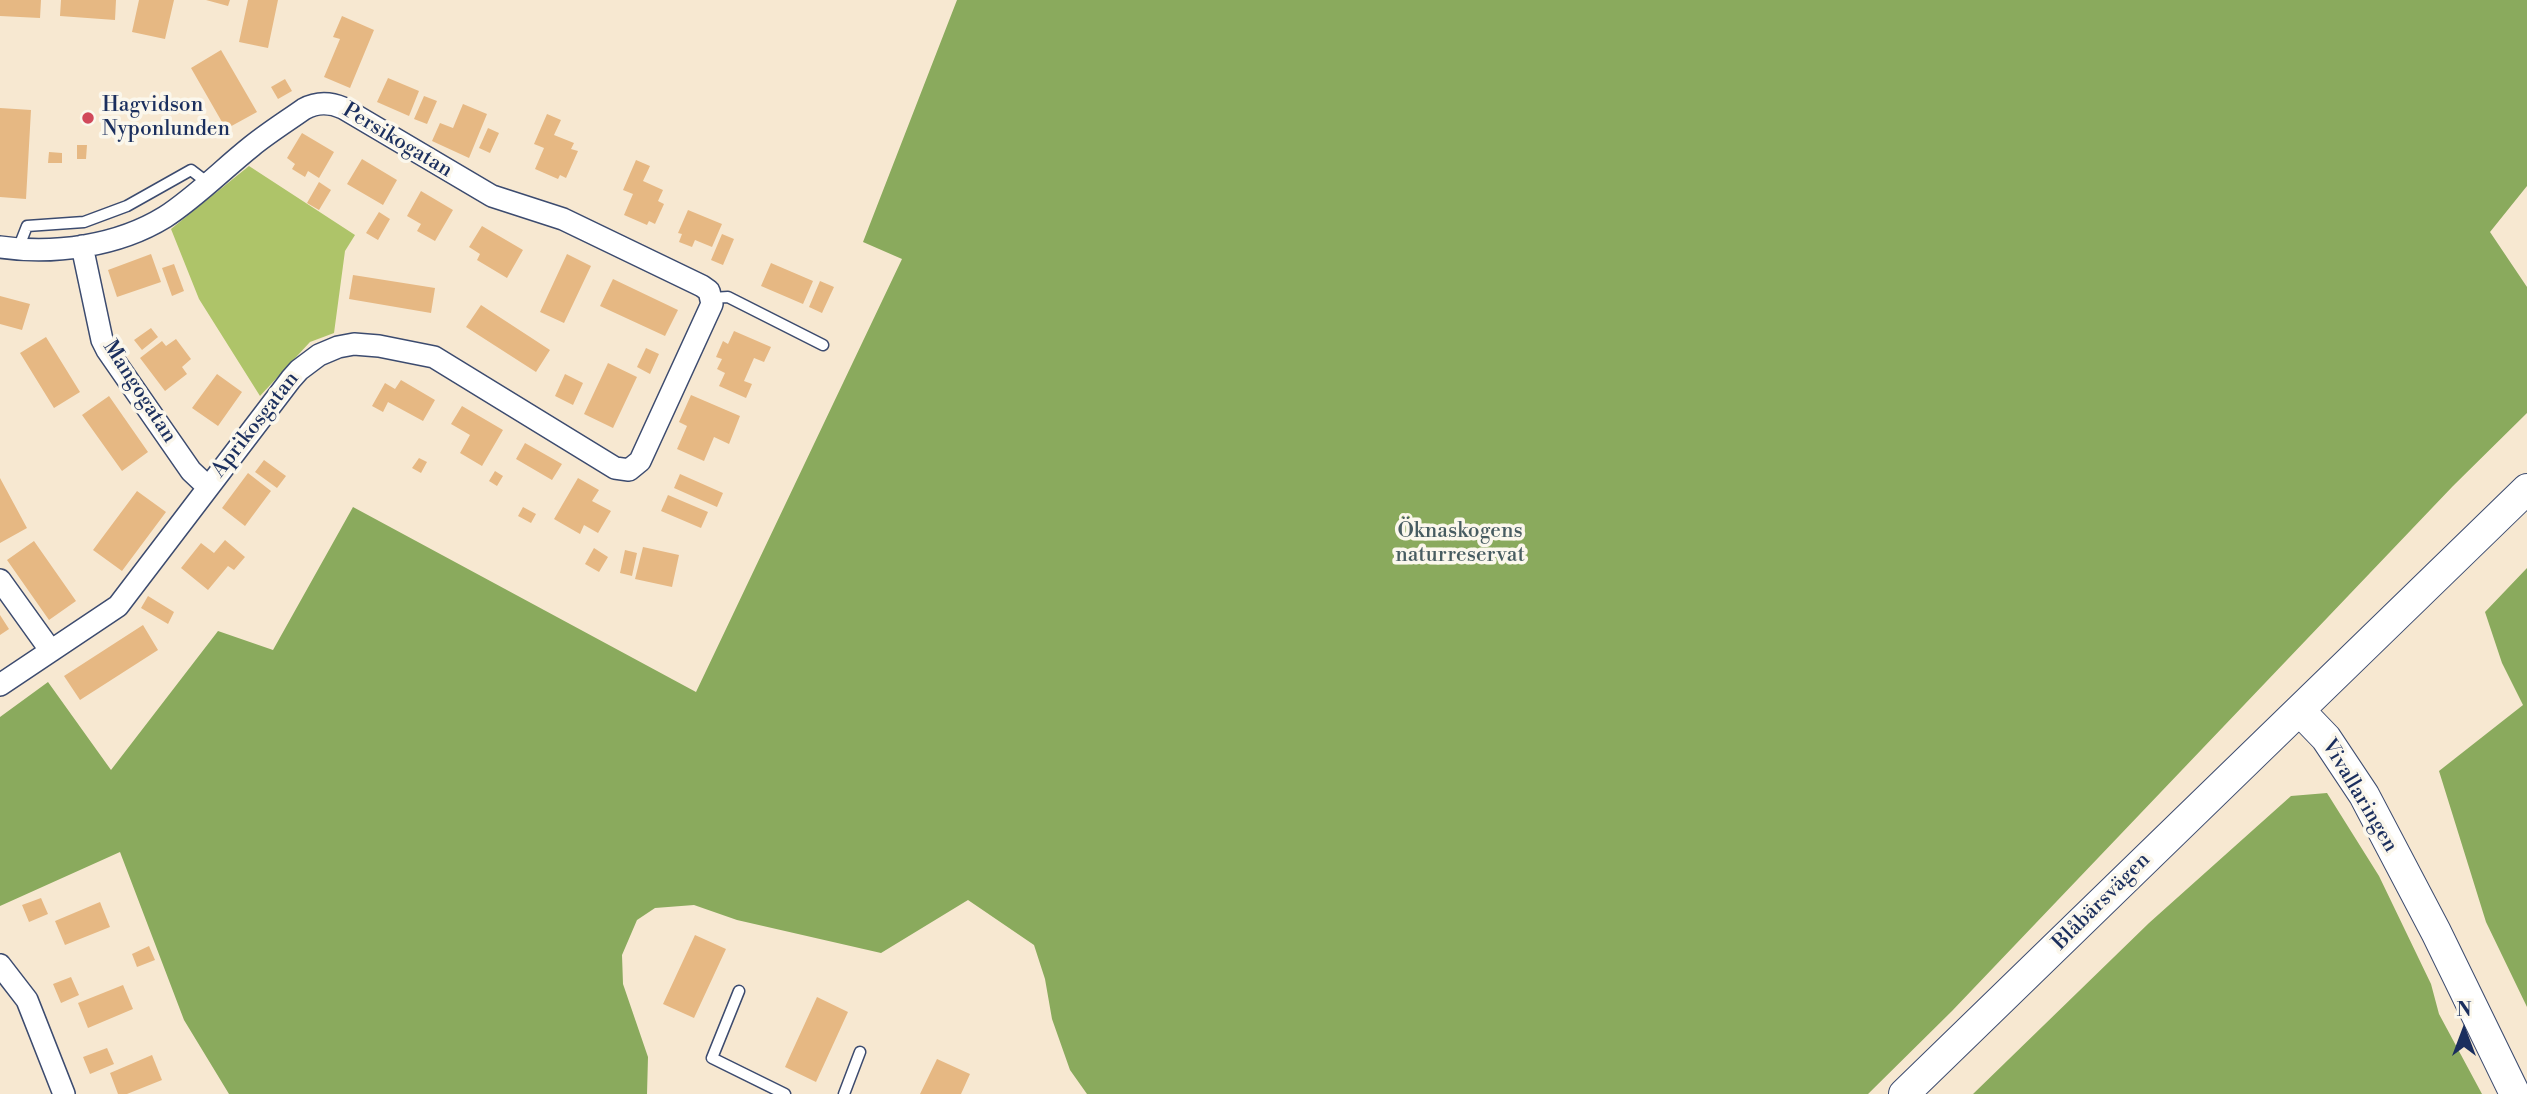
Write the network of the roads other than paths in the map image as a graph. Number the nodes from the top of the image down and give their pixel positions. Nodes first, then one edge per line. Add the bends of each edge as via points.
1 (208, 183) junction
2 (82, 246) junction
3 (9, 248) edge
4 (711, 304) junction
5 (823, 345) dead end
6 (208, 487) junction
7 (2527, 489) edge
8 (0, 580) edge
9 (51, 651) junction
10 (0, 685) edge
11 (2300, 711) junction
12 (0, 965) edge
13 (739, 991) dead end
14 (860, 1052) dead end
15 (64, 1094) edge
16 (785, 1094) edge
17 (844, 1094) edge
18 (1904, 1094) edge
19 (2515, 1094) edge

1 - 2 street, Persikogatan via 165,217 140,230
1 - 3 lane via 191,170 127,206 84,222 27,226
1 - 4 street, Persikogatan via 304,109 329,103 492,197 572,223 702,286 709,291
2 - 3 street, Persikogatan
2 - 6 street, Mangogatan via 107,350 191,471
4 - 5 lane via 728,297
4 - 6 street, Aprikosgatan via 640,461 629,470 615,468 444,360 354,344 309,360
6 - 9 street, Aprikosgatan via 118,606
7 - 11 street
8 - 9 street
9 - 10 street, Aprikosgatan
11 - 18 street, Blåbärsvägen
11 - 19 street, Vivallaringen via 2326,738 2364,795
12 - 15 street via 27,1000
13 - 16 lane via 712,1058
14 - 17 lane

